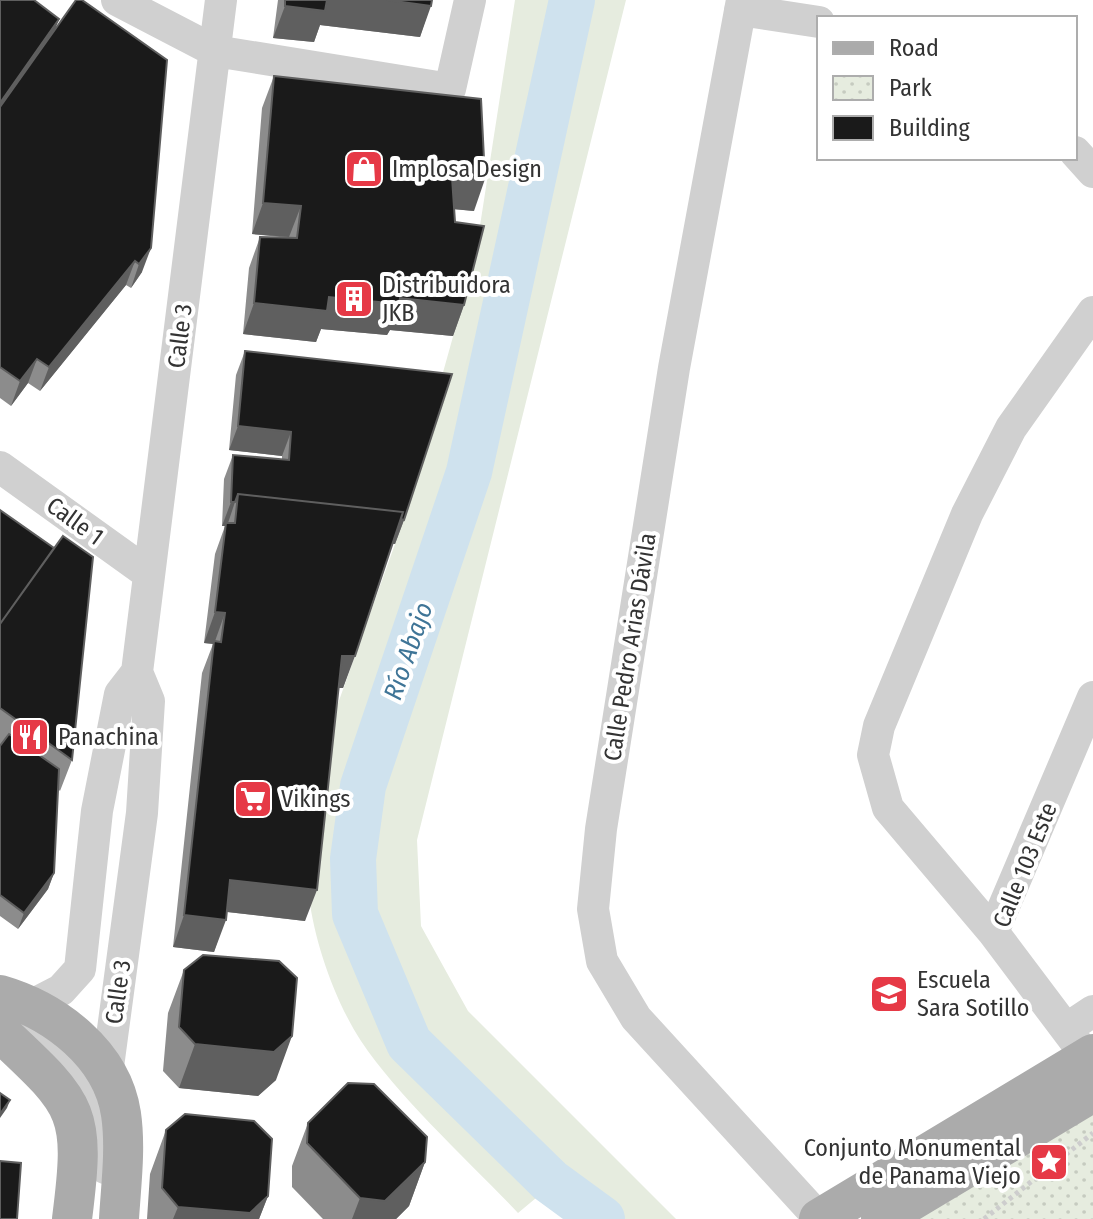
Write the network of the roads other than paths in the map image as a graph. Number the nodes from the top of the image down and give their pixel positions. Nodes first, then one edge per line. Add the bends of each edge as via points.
1 (117, 0) edge
2 (221, 0) edge
3 (470, 0) edge
4 (741, 5) edge
5 (817, 22) edge
6 (215, 51) junction
7 (1077, 154) edge
8 (1093, 172) edge
9 (1093, 312) edge
10 (0, 467) edge
11 (149, 574) junction
12 (137, 672) junction
13 (1093, 697) edge
14 (993, 932) junction
15 (11, 1000) edge
16 (1093, 1011) edge
17 (0, 1032) edge
18 (1085, 1058) edge
19 (107, 1074) junction
20 (72, 1219) edge
21 (100, 1219) edge
22 (119, 1219) edge
23 (820, 1219) edge
24 (881, 1219) edge

1 - 6 street
2 - 6 street, Calle 3
3 - 6 street via 450,89
4 - 5 street
4 - 23 street, Calle Pedro Arias Dávila via 674,368 593,909 602,961 636,1018
6 - 11 street, Calle 3
7 - 8 street
9 - 14 street via 1011,428 967,514 879,726 873,755 888,808
10 - 11 street, Calle 1
11 - 12 street, Calle 3
12 - 15 street, Calle 3 via 120,694 97,811 80,969 61,990
12 - 19 street, Calle 3 via 149,701 142,813
13 - 14 street, Calle 103 Este
14 - 18 street, Calle 103 Este
15 - 19 main road via 71,1032
15 - 21 street via 87,1083 104,1133
16 - 18 street
17 - 20 main road via 55,1085 75,1120 79,1161
18 - 23 main road
18 - 24 main road
19 - 22 main road via 121,1114

